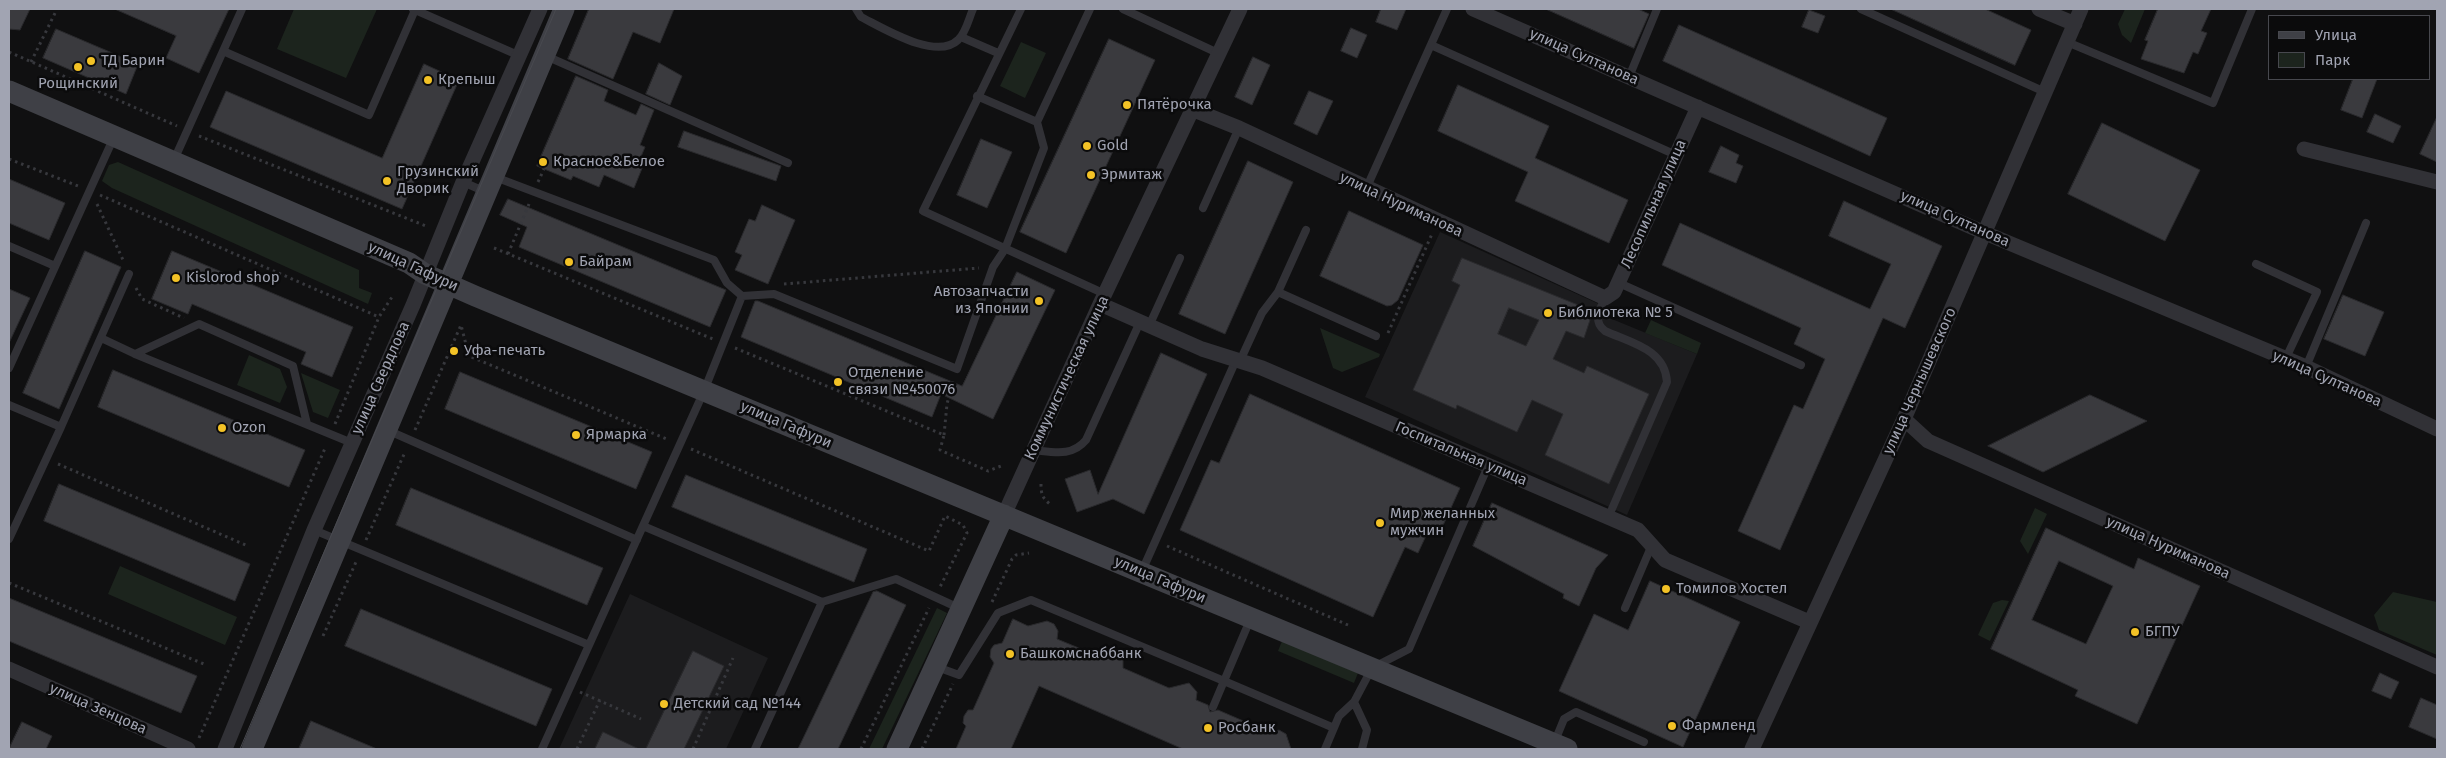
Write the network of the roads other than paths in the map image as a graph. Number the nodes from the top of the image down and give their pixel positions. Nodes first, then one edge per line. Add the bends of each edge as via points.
1 (242, 9) edge
2 (414, 9) edge
3 (540, 9) edge
4 (564, 9) edge
5 (856, 9) edge
6 (973, 9) edge
7 (1021, 9) edge
8 (1090, 9) edge
9 (1123, 9) edge
10 (1240, 9) edge
11 (1447, 9) edge
12 (1473, 9) edge
13 (1657, 9) edge
14 (1861, 9) edge
15 (2039, 9) edge
16 (2081, 9) edge
17 (2252, 9) edge
18 (2075, 24) junction
19 (961, 37) junction
20 (2067, 42) junction
21 (1431, 45) junction
22 (223, 52) junction
23 (998, 53) junction
24 (1220, 54) junction
25 (520, 56) junction
26 (544, 56) junction
27 (1629, 77) junction
28 (9, 90) edge
29 (2045, 92) junction
30 (977, 96) junction
31 (1698, 107) junction
32 (1194, 110) junction
33 (1037, 122) junction
34 (1239, 128) junction
35 (114, 137) junction
36 (2304, 149) dead end
37 (1676, 155) junction
38 (173, 162) junction
39 (788, 163) dead end
40 (493, 176) junction
41 (463, 182) junction
42 (2437, 182) edge
43 (1366, 189) junction
44 (1202, 208) dead end
45 (2366, 222) dead end
46 (1306, 230) dead end
47 (1985, 233) junction
48 (9, 246) edge
49 (1005, 249) junction
50 (1180, 258) dead end
51 (2256, 264) dead end
52 (55, 266) junction
53 (129, 274) dead end
54 (425, 274) junction
55 (1619, 283) junction
56 (447, 284) junction
57 (1278, 292) junction
58 (742, 296) junction
59 (1606, 298) junction
60 (1102, 299) junction
61 (1144, 324) junction
62 (1376, 336) road end
63 (101, 338) junction
64 (135, 354) junction
65 (2284, 360) junction
66 (1238, 361) junction
67 (1801, 365) dead end
68 (2306, 367) junction
69 (9, 368) edge
70 (704, 391) junction
71 (9, 405) edge
72 (1904, 419) junction
73 (307, 424) junction
74 (61, 427) junction
75 (2437, 429) edge
76 (385, 430) junction
77 (352, 443) junction
78 (1033, 450) junction
79 (1488, 466) junction
80 (1004, 515) junction
81 (1608, 518) junction
82 (643, 526) junction
83 (314, 530) junction
84 (9, 539) edge
85 (341, 540) junction
86 (637, 540) junction
87 (1652, 546) junction
88 (1141, 572) junction
89 (822, 602) junction
90 (1625, 608) dead end
91 (961, 609) junction
92 (1251, 618) junction
93 (1809, 622) junction
94 (590, 645) junction
95 (935, 667) junction
96 (2437, 667) edge
97 (1372, 668) junction
98 (9, 669) edge
99 (1224, 681) junction
100 (1354, 702) junction
101 (1213, 707) dead end
102 (1334, 728) junction
103 (1644, 742) dead end
104 (193, 745) edge
105 (1560, 746) edge
106 (225, 749) edge
107 (252, 749) edge
108 (542, 749) edge
109 (756, 749) edge
110 (897, 749) edge
111 (1325, 749) edge
112 (1362, 749) edge
113 (1752, 749) edge

1 - 22 lane
2 - 22 lane via 369,115
2 - 25 lane
3 - 25 street, улица Свердлова
4 - 26 street, улица Свердлова
5 - 19 lane via 861,18 920,44 949,46
6 - 19 lane
7 - 23 lane
8 - 33 lane
9 - 24 lane
10 - 24 street, Коммунистическая улица
11 - 21 lane
12 - 27 street, улица Султанова
13 - 27 lane
14 - 29 lane
15 - 18 street
16 - 18 street, улица Чернышевского
17 - 20 lane via 2213,103
18 - 20 street, улица Чернышевского
19 - 23 lane
20 - 29 street, улица Чернышевского
21 - 37 lane
21 - 43 lane
22 - 38 lane
23 - 30 lane
24 - 32 street, Коммунистическая улица
25 - 41 street, улица Свердлова
26 - 39 lane
26 - 40 street, улица Свердлова
27 - 31 street, улица Султанова
28 - 35 street, улица Гафури
29 - 47 street, улица Чернышевского
30 - 33 lane
30 - 49 lane via 923,211
31 - 37 street, Лесопильная улица
31 - 47 street, улица Султанова
32 - 34 street, улица Нуриманова
32 - 60 street, Коммунистическая улица
33 - 49 lane via 1044,148
34 - 43 street, улица Нуриманова
34 - 44 lane
35 - 38 street, улица Гафури
35 - 52 lane
36 - 42 street
37 - 55 street, Лесопильная улица
38 - 54 street, улица Гафури via 409,263
40 - 41 lane via 479,189
40 - 56 street, улица Свердлова
40 - 58 lane via 714,260 727,282
41 - 54 street, улица Свердлова
43 - 59 street, улица Нуриманова
45 - 68 lane
46 - 57 lane
47 - 65 street, улица Султанова
47 - 72 street, улица Чернышевского
48 - 52 lane
49 - 58 lane via 993,266 957,369 774,294
49 - 60 lane
50 - 61 lane
51 - 65 lane via 2317,292
52 - 69 lane
53 - 63 lane
54 - 56 street, улица Гафури
54 - 77 street, улица Свердлова
55 - 59 street, Лесопильная улица via 1613,295
55 - 67 lane
56 - 70 street, улица Гафури
56 - 76 street, улица Свердлова
57 - 62 lane
57 - 66 lane via 1262,313
58 - 70 lane
59 - 81 lane via 1597,317 1599,326 1658,358 1667,382
60 - 61 street, Госпитальная улица
60 - 78 street, Коммунистическая улица
61 - 66 street, Госпитальная улица
61 - 78 lane via 1079,448 1068,453
63 - 64 lane
63 - 74 lane
64 - 73 lane
64 - 73 lane via 199,324 293,366
65 - 68 street, улица Султанова
66 - 79 street, Госпитальная улица via 1266,370
66 - 88 lane
68 - 75 street, улица Султанова
70 - 80 street, улица Гафури
70 - 82 lane
71 - 74 lane
72 - 93 street, улица Чернышевского
72 - 96 street, улица Нуриманова via 1928,441
73 - 77 lane
74 - 84 lane
76 - 85 street, улица Свердлова
76 - 86 lane
77 - 83 street, улица Свердлова
78 - 80 street, Коммунистическая улица
79 - 81 street, Госпитальная улица
79 - 97 lane via 1409,649
80 - 88 street, улица Гафури
80 - 91 street, Коммунистическая улица
81 - 87 street, Госпитальная улица via 1638,530
82 - 86 lane
82 - 89 lane
83 - 85 lane
83 - 106 street, улица Свердлова
85 - 94 lane
85 - 107 street, улица Свердлова
86 - 94 lane
87 - 90 lane
87 - 93 street, Госпитальная улица via 1665,560
88 - 92 street, улица Гафури
89 - 91 lane via 896,579
89 - 109 lane
91 - 95 street, Коммунистическая улица
92 - 97 street, улица Гафури
92 - 99 lane
93 - 113 street, улица Чернышевского
94 - 108 lane
95 - 99 lane via 958,675 998,613 1030,600
95 - 110 street, Коммунистическая улица
97 - 100 lane
97 - 105 street, улица Гафури
98 - 104 street, улица Зенцова
99 - 101 lane
99 - 102 lane
100 - 102 lane via 1341,714
100 - 112 lane via 1367,730
102 - 111 lane
103 - 105 lane via 1576,712 1564,718

